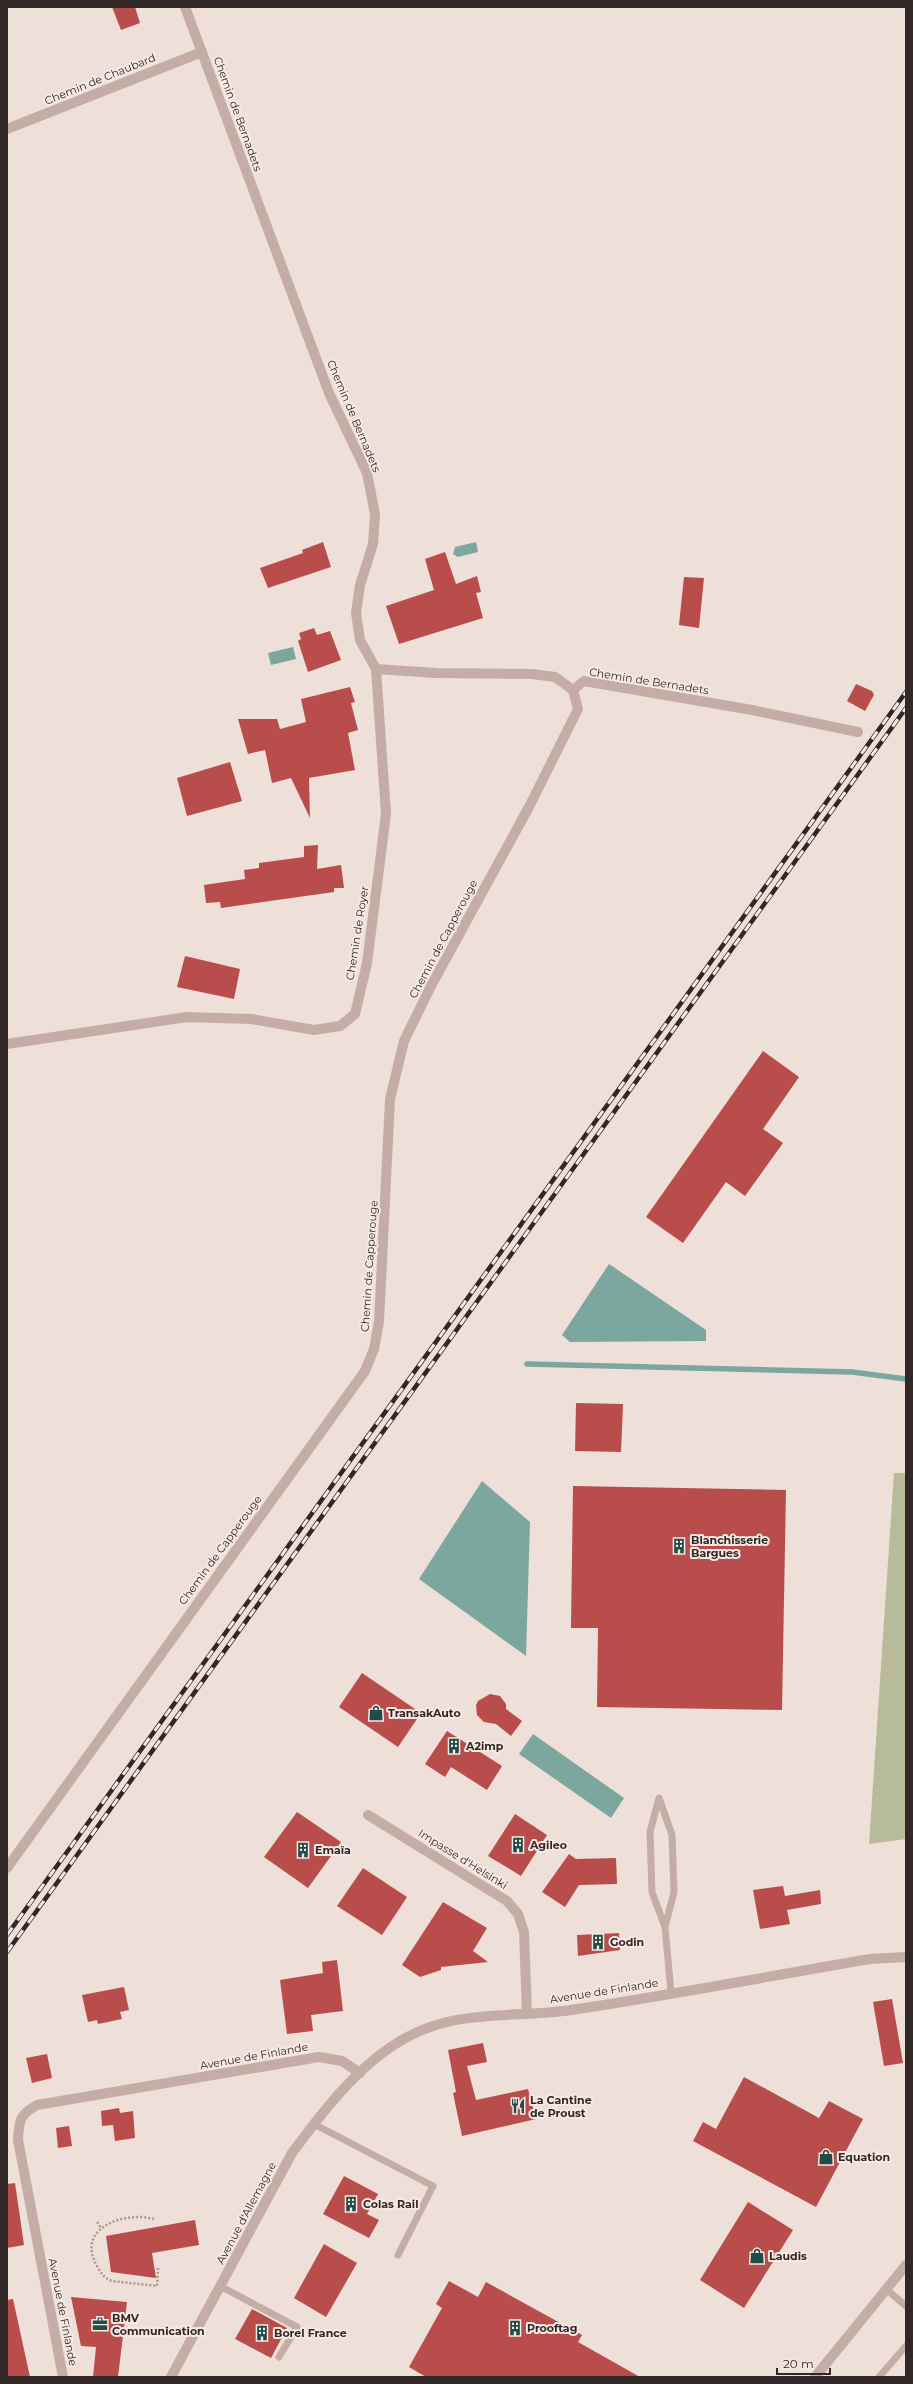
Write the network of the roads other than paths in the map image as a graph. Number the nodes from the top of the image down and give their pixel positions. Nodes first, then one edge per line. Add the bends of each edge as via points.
1 (185, 7) edge
2 (202, 52) junction
3 (7, 130) edge
4 (376, 670) junction
5 (573, 690) junction
6 (858, 732) dead end
7 (7, 1044) edge
8 (368, 1815) dead end
9 (7, 1868) edge
10 (665, 1927) junction
11 (906, 1957) edge
12 (671, 1992) junction
13 (527, 2013) junction
14 (360, 2073) junction
15 (314, 2124) junction
16 (398, 2255) dead end
17 (906, 2265) edge
18 (220, 2286) junction
19 (886, 2289) junction
20 (906, 2306) edge
21 (906, 2346) edge
22 (279, 2357) dead end
23 (63, 2377) edge
24 (171, 2377) edge
25 (815, 2377) edge
26 (879, 2377) edge

1 - 2 street, Chemin de Bernadets
2 - 3 street, Chemin de Chaubard
2 - 4 street, Chemin de Bernadets via 329,393 366,473 375,514 373,544 360,585 356,613 360,640
4 - 5 street via 532,674 556,677
4 - 7 street, Chemin de Royer via 386,814 367,963 354,1014 340,1026 314,1030 251,1019 187,1017
5 - 6 street, Chemin de Bernadets via 584,682 752,710
5 - 9 street, Chemin de Capperouge via 578,709 530,805 431,986 404,1041 390,1099 379,1322 374,1349 365,1370
8 - 13 street, Impasse d'Helsinki via 507,1901 518,1914 524,1932
10 - 10 lane via 652,1892 650,1832 659,1798 672,1835 674,1892
10 - 12 lane
11 - 12 street, Avenue de Finlande via 870,1959
12 - 13 street, Avenue de Finlande via 569,2010
13 - 14 street, Avenue de Finlande via 459,2018 432,2026 397,2043
14 - 15 street, Avenue d'Allemagne
14 - 23 street, Avenue de Finlande via 342,2061 319,2057 37,2105 25,2111 19,2122 18,2140
15 - 16 lane via 433,2186
15 - 18 street, Avenue d'Allemagne via 292,2153
17 - 19 street
18 - 22 lane via 296,2327
18 - 24 street, Avenue d'Allemagne
19 - 20 lane
19 - 25 street
21 - 26 lane

